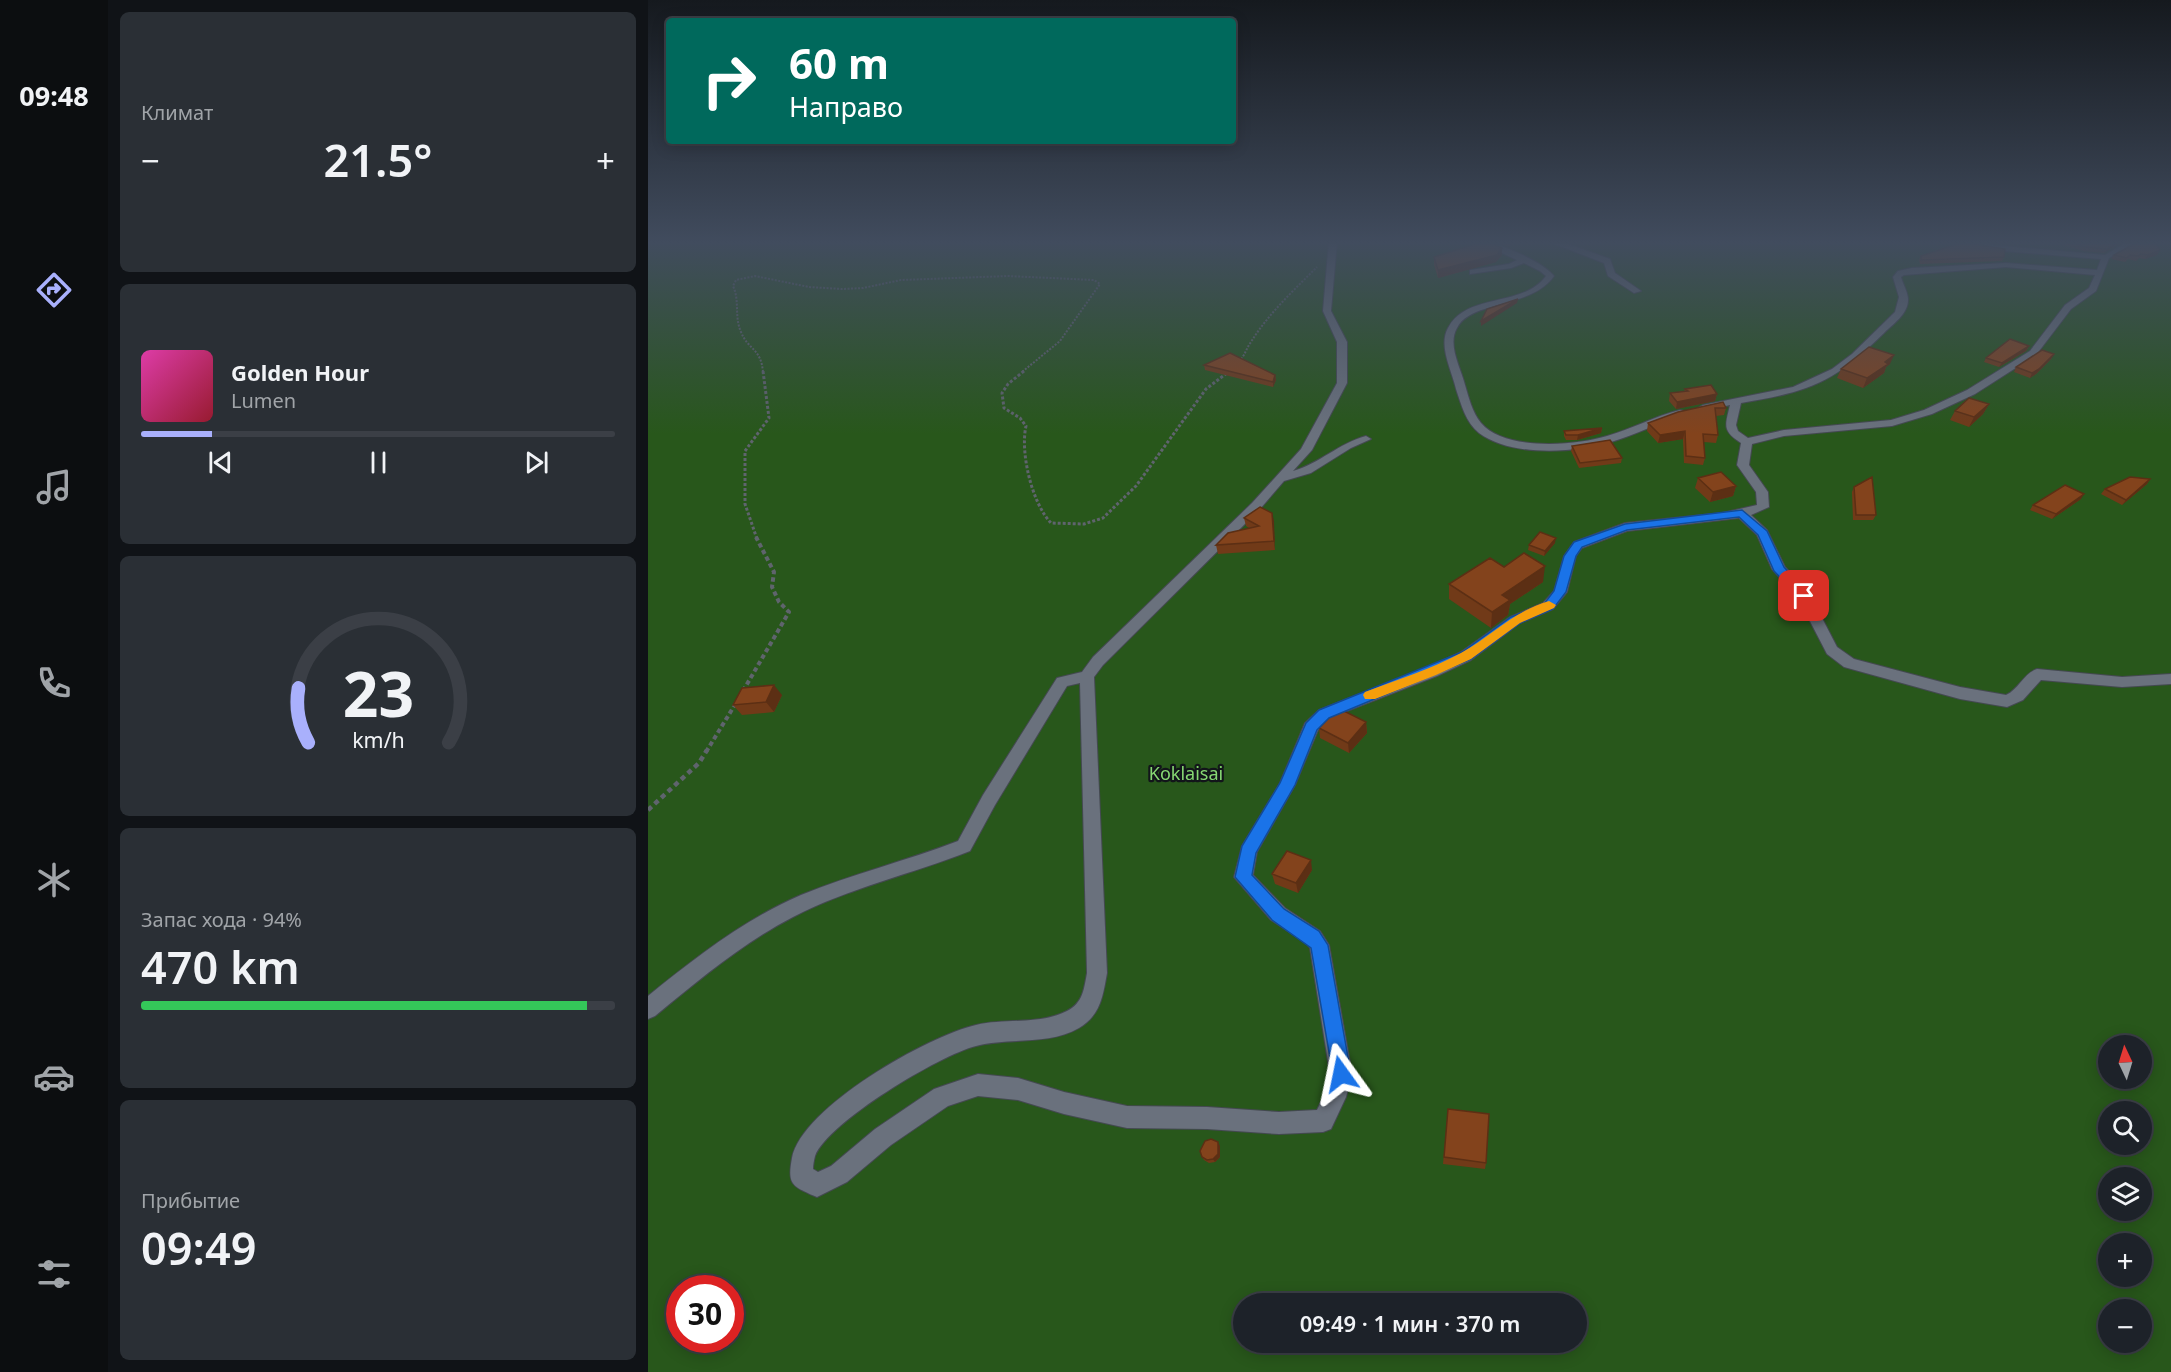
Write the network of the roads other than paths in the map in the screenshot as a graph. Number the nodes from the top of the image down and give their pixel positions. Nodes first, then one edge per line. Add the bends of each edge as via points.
1 (1328, 305) edge
2 (1491, 305) edge
3 (1902, 305) edge
4 (2071, 305) edge
5 (1736, 402) junction
6 (1366, 439) dead end
7 (1747, 441) junction
8 (1280, 478) junction
9 (1742, 514) junction
10 (1087, 676) junction
11 (2171, 679) edge
12 (648, 1009) edge

1 - 8 street via 1327,312 1342,342 1342,383 1306,450
2 - 5 street via 1458,319 1448,335 1448,347 1473,418 1482,430 1498,438 1562,447 1588,444 1670,416
3 - 5 street via 1894,320 1846,365 1811,386
4 - 7 street via 2033,353 1974,397 1892,423 1784,433
5 - 7 street via 1733,433
6 - 8 street via 1307,471
7 - 9 street via 1743,465 1762,492 1763,507
8 - 10 street
9 - 10 street via 1625,527 1578,545 1570,556 1560,592 1548,606 1515,620 1466,656 1348,702 1324,714 1311,727 1287,785 1248,851 1243,877 1278,914 1319,945 1341,1074 1323,1121 1127,1117 1018,1089 978,1085 942,1097 883,1137 839,1174 817,1185 800,1175 805,1149 832,1118 877,1085 922,1057 976,1035 1045,1028 1073,1020 1091,1004 1098,973
9 - 11 street via 1763,533 1779,569 1804,596 1832,650 1849,663 1960,693 2007,701 2018,696 2037,674 2122,682
10 - 12 street via 1062,682 964,846 808,901 682,980

